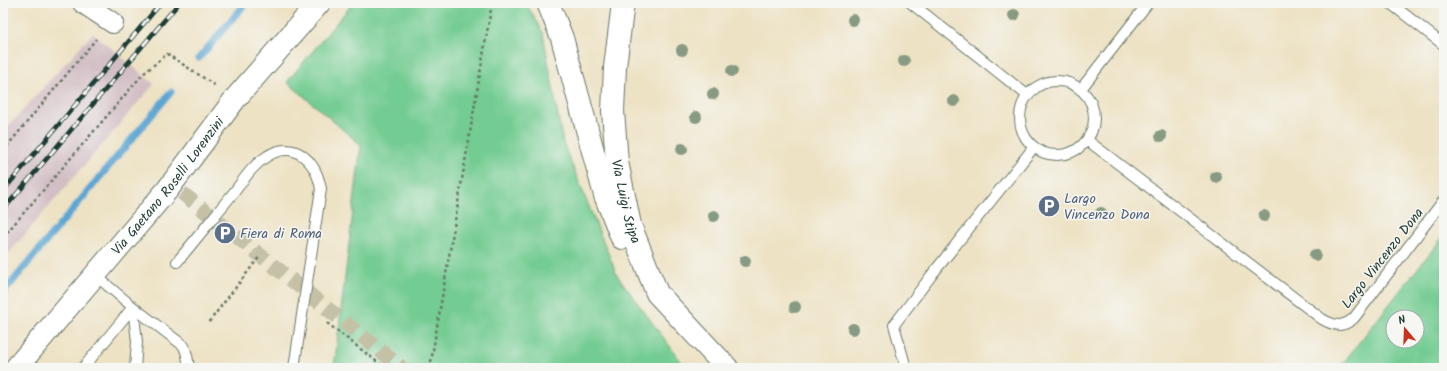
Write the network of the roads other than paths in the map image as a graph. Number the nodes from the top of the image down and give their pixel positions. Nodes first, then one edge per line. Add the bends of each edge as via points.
1 (83, 3) edge
2 (318, 3) edge
3 (548, 3) edge
4 (623, 3) edge
5 (911, 3) edge
6 (1148, 3) edge
7 (1390, 3) edge
8 (113, 23) dead end
9 (1444, 45) edge
10 (1081, 89) junction
11 (1027, 95) junction
12 (1087, 140) junction
13 (1034, 147) junction
14 (1444, 200) edge
15 (177, 262) dead end
16 (95, 275) junction
17 (657, 293) junction
18 (133, 307) junction
19 (16, 368) edge
20 (83, 368) edge
21 (135, 368) edge
22 (189, 368) edge
23 (294, 368) edge
24 (727, 368) edge
25 (906, 368) edge

1 - 8 street
2 - 16 street, Via Gaetano Roselli Lorenzini via 235,99 168,189
3 - 17 street via 562,38 605,195 615,222 635,262
4 - 17 street, Via Luigi Stipa via 614,90 614,137 630,225
5 - 11 lane
6 - 10 lane
7 - 9 lane
10 - 11 lane via 1072,84 1053,81 1043,83
10 - 12 lane via 1088,96 1094,114 1093,128
11 - 13 lane via 1022,106 1021,128
12 - 13 lane via 1079,148 1061,155 1043,152
12 - 14 lane, Largo Vincenzo Dona via 1322,319 1339,326 1354,318
13 - 25 lane via 894,325
15 - 23 lane via 258,163 283,150 300,153 315,167 321,189
16 - 18 lane
16 - 19 street, Via Gaetano Roselli Lorenzini
17 - 24 street, Via Luigi Stipa
18 - 20 lane
18 - 21 lane via 137,342
18 - 22 lane via 184,346

